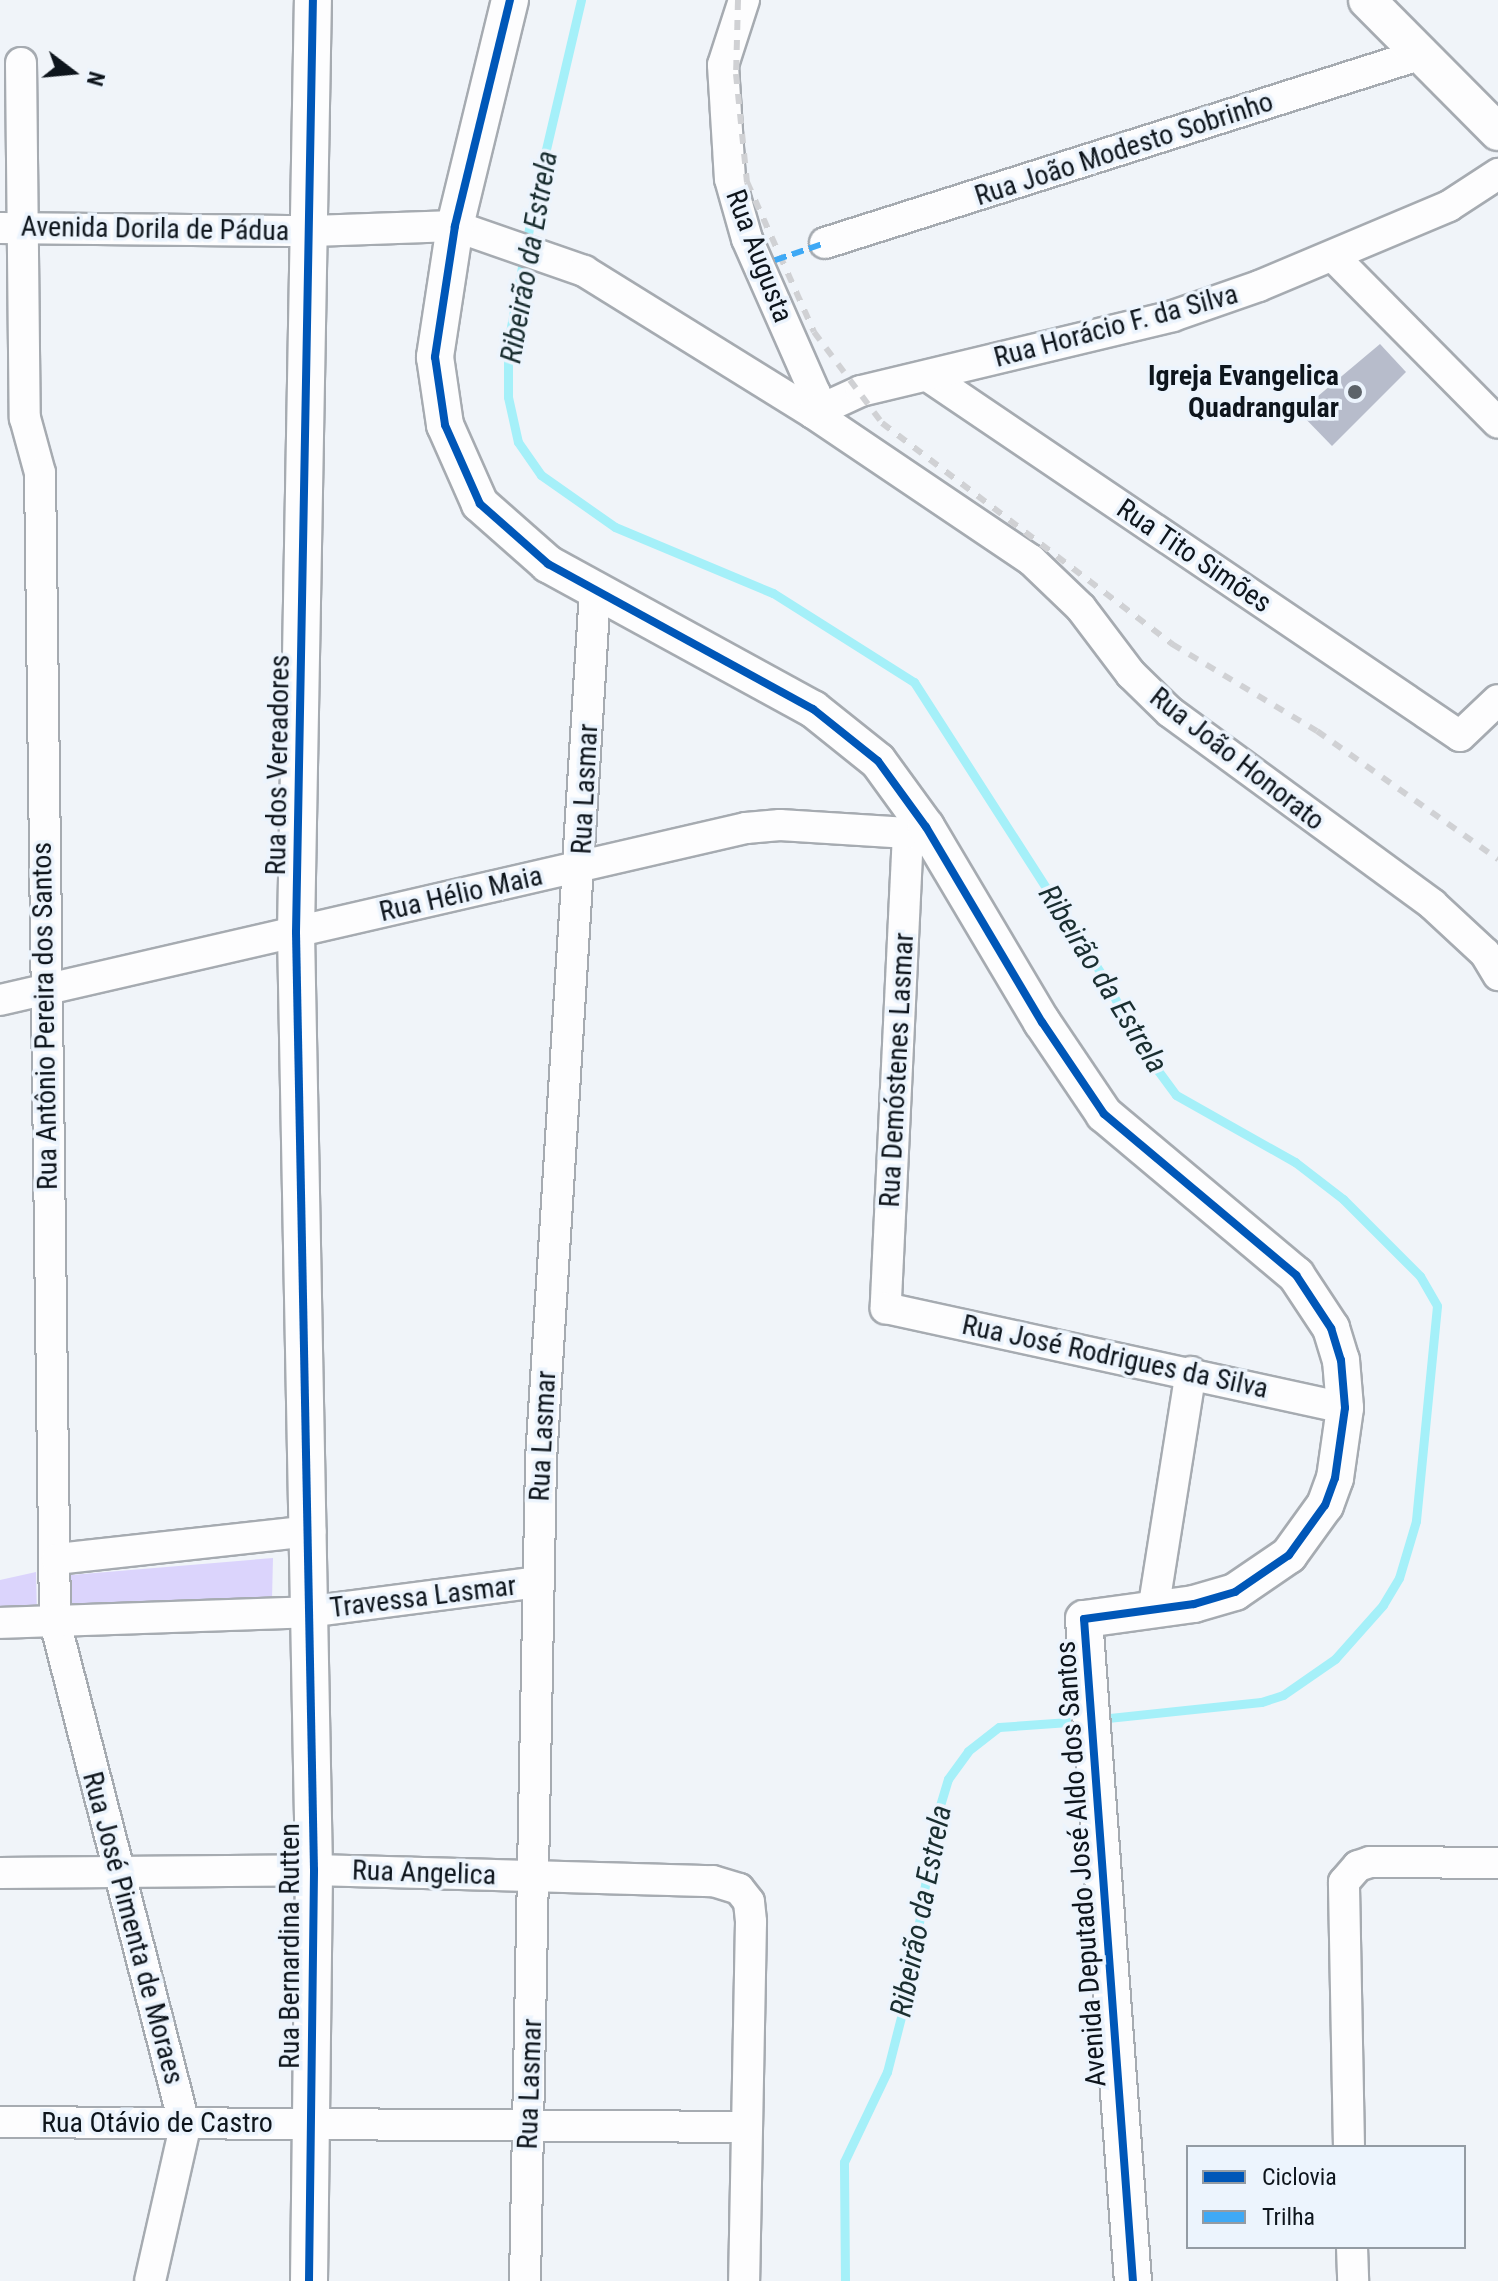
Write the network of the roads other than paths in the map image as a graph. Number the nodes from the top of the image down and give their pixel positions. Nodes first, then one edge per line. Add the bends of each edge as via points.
1 (313, 0) edge
2 (510, 0) edge
3 (744, 0) edge
4 (1367, 0) edge
5 (1422, 54) junction
6 (21, 63) dead end
7 (1498, 132) edge
8 (1498, 174) edge
9 (9, 228) edge
10 (465, 228) junction
11 (312, 231) junction
12 (825, 243) dead end
13 (1334, 257) junction
14 (928, 376) junction
15 (813, 413) junction
16 (1498, 423) edge
17 (595, 592) junction
18 (1498, 700) edge
19 (917, 830) junction
20 (581, 866) junction
21 (296, 932) junction
22 (1498, 975) edge
23 (43, 990) junction
24 (0, 1000) edge
25 (886, 1308) joint
26 (1191, 1372) junction
27 (1345, 1408) junction
28 (310, 1531) junction
29 (57, 1559) junction
30 (538, 1582) junction
31 (1153, 1611) junction
32 (308, 1612) junction
33 (55, 1622) junction
34 (0, 1623) edge
35 (1498, 1863) edge
36 (314, 1870) junction
37 (0, 1873) edge
38 (117, 1873) junction
39 (537, 1876) junction
40 (0, 2122) edge
41 (310, 2122) junction
42 (185, 2127) junction
43 (746, 2127) junction
44 (529, 2129) junction
45 (1349, 2145) edge
46 (1352, 2249) edge
47 (150, 2281) edge
48 (309, 2281) edge
49 (525, 2281) edge
50 (744, 2281) edge
51 (1133, 2281) edge
52 (1353, 2281) edge

1 - 11 street, Rua dos Vereadores
2 - 10 street, Avenida Deputado José Aldo dos Santos
3 - 15 street, Rua Augusta via 723,65 730,179 747,239 815,393
4 - 5 street
5 - 7 street
5 - 12 street, Rua João Modesto Sobrinho
6 - 9 street, Rua Antônio Pereira dos Santos
8 - 13 street, Rua Horácio F. da Silva via 1449,206
9 - 11 street, Avenida Dorila de Pádua
9 - 23 street, Rua Antônio Pereira dos Santos via 25,418 40,473
10 - 11 street, Avenida Dorila de Pádua
10 - 15 street, Rua João Honorato via 584,271
10 - 17 street, Avenida Deputado José Aldo dos Santos via 435,357 445,425 480,504 516,540
11 - 21 street, Rua dos Vereadores
13 - 14 street, Rua Horácio F. da Silva via 1173,316
13 - 16 street
14 - 15 street, Rua Horácio F. da Silva via 861,391
14 - 18 street, Rua Tito Simões via 1460,736
15 - 22 street, Rua João Honorato via 1031,560 1081,608 1131,674 1170,712 1432,904 1485,953
17 - 19 street, Avenida Deputado José Aldo dos Santos via 735,664 847,733 878,761
17 - 20 street, Rua Lasmar
19 - 20 street, Rua Hélio Maia via 746,828
19 - 25 street, Rua Demóstenes Lasmar
19 - 27 street, Avenida Deputado José Aldo dos Santos via 1104,1114 1296,1275 1317,1303 1341,1360
20 - 21 street, Rua Hélio Maia
20 - 30 street, Rua Lasmar via 541,1460
21 - 23 street, Rua Hélio Maia
21 - 28 street, Rua dos Vereadores
23 - 24 street, Rua Hélio Maia
23 - 29 street, Rua Antônio Pereira dos Santos
25 - 26 street, Rua José Rodrigues da Silva
26 - 27 street, Rua José Rodrigues da Silva
26 - 31 street
27 - 31 street, Avenida Deputado José Aldo dos Santos via 1335,1478 1325,1505 1289,1555 1235,1592
28 - 29 street
28 - 32 street, Rua Bernardina Rutten
29 - 33 street, Rua Antônio Pereira dos Santos
30 - 32 street, Travessa Lasmar
30 - 39 street, Rua Lasmar
31 - 51 street, Avenida Deputado José Aldo dos Santos via 1084,1619
32 - 33 street, Travessa Lasmar
32 - 36 street, Rua Bernardina Rutten
33 - 34 street, Travessa Lasmar
33 - 38 street, Rua José Pimenta de Moraes
35 - 45 street via 1384,1860 1358,1866 1341,1891
36 - 38 street, Rua Angelica
36 - 39 street, Rua Angelica
36 - 41 street, Rua Bernardina Rutten
37 - 38 street, Rua Angelica
38 - 42 street, Rua José Pimenta de Moraes
39 - 43 street, Rua Angelica via 705,1881 739,1889 749,1902
39 - 44 street, Rua Lasmar
40 - 42 street, Rua Otávio de Castro
41 - 42 street, Rua Otávio de Castro
41 - 44 street, Rua Otávio de Castro
41 - 48 street, Rua Bernardina Rutten
42 - 47 street, Rua José Pimenta de Moraes
43 - 44 street, Rua Otávio de Castro
43 - 50 street, Rua Angelica
44 - 49 street, Rua Lasmar
46 - 52 street

